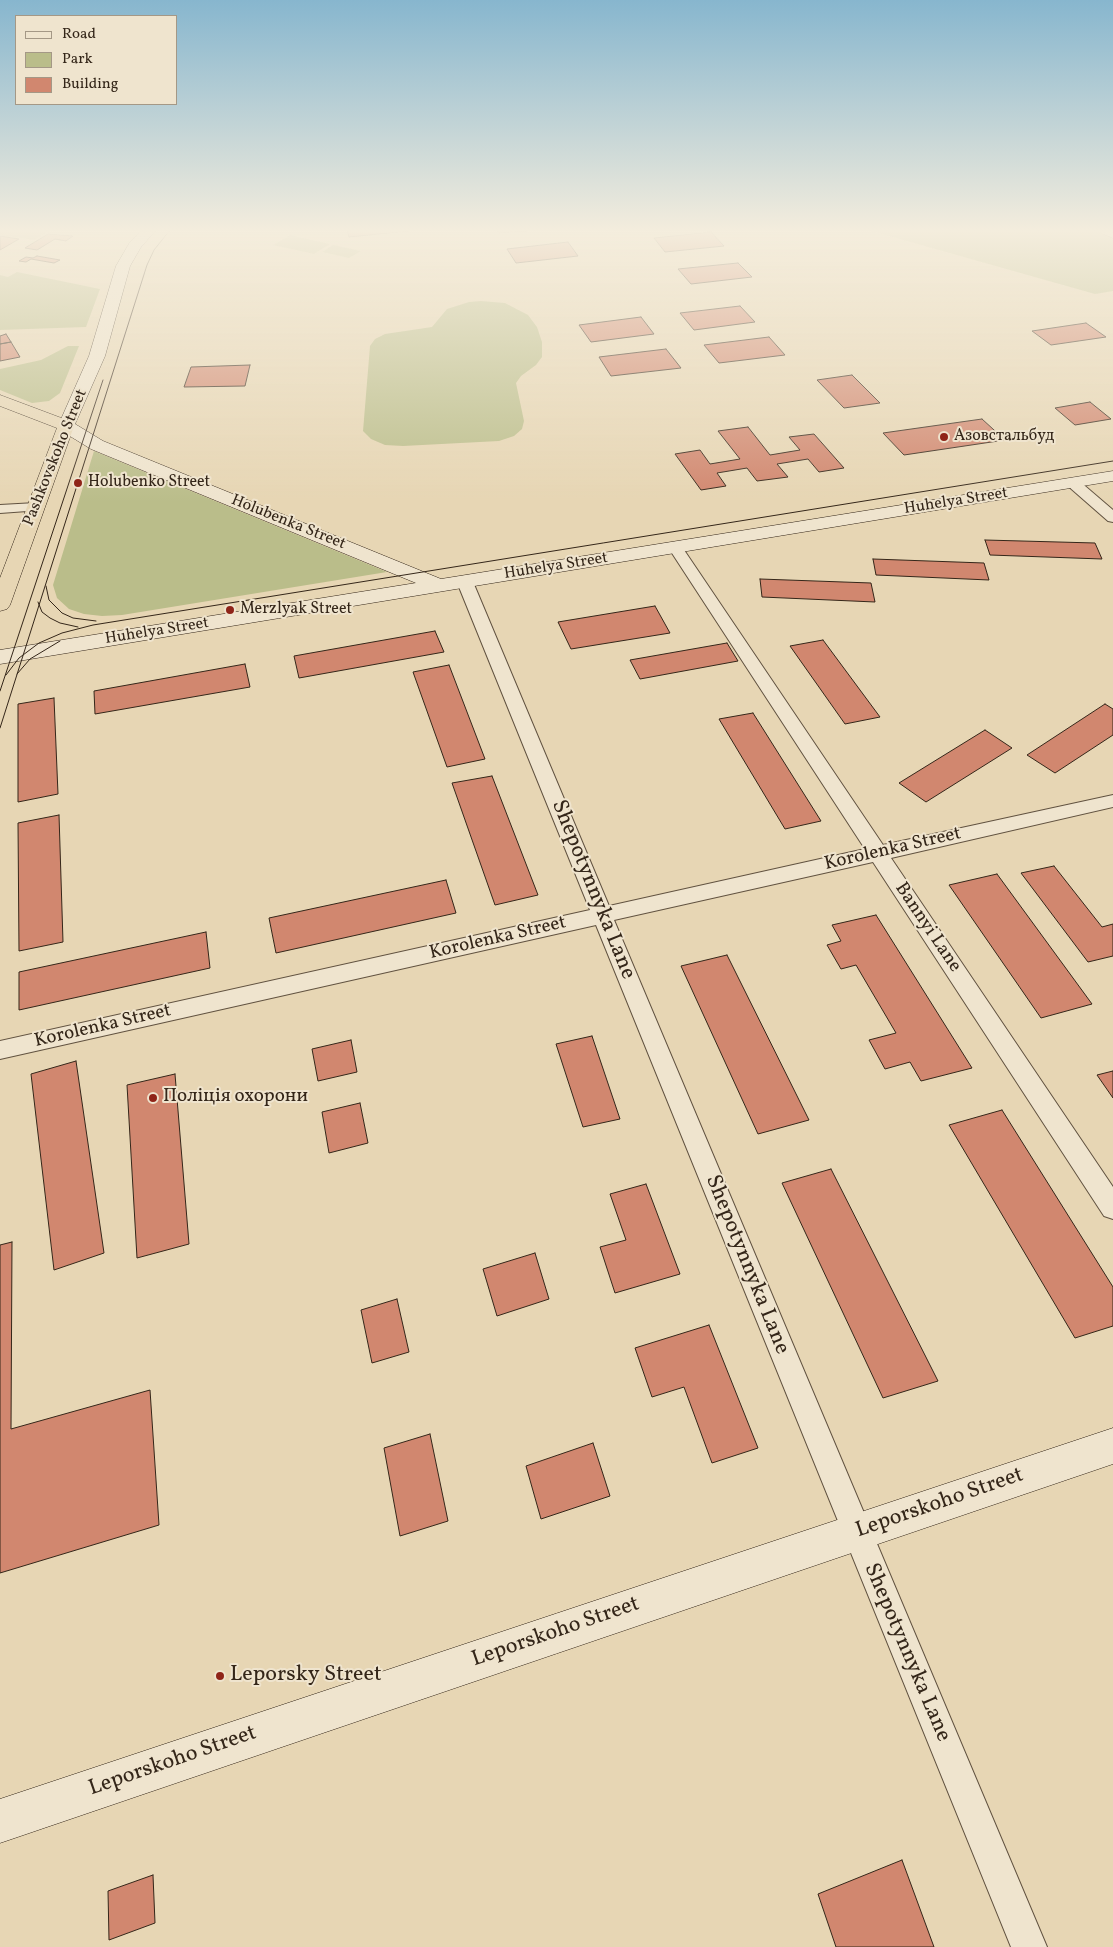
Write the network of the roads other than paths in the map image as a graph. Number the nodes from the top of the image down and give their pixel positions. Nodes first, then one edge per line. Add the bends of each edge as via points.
1 (107, 321) edge
2 (0, 400) edge
3 (66, 426) junction
4 (1113, 476) edge
5 (1073, 483) junction
6 (36, 507) junction
7 (0, 509) edge
8 (1113, 518) edge
9 (675, 548) junction
10 (465, 582) junction
11 (440, 586) junction
12 (0, 606) edge
13 (0, 657) edge
14 (1113, 801) edge
15 (878, 853) junction
16 (602, 915) junction
17 (0, 1050) edge
18 (1113, 1208) edge
19 (1113, 1446) edge
20 (856, 1532) junction
21 (0, 1821) edge
22 (1029, 1947) edge

1 - 3 street, Pashkovskoho Street via 97,356
2 - 3 highway, Holubenka Street
3 - 6 highway, Pashkovskoho Street
3 - 11 street, Holubenka Street via 97,445
4 - 5 street, Huhelya Street
5 - 8 street
5 - 9 street, Huhelya Street
6 - 7 street
6 - 12 highway, Pashkovskoho Street
9 - 10 street, Huhelya Street
9 - 15 street, Bannyi Lane
10 - 11 street, Huhelya Street
10 - 16 street, Shepotynnyka Lane
11 - 13 street, Huhelya Street
14 - 15 street, Korolenka Street
15 - 16 street, Korolenka Street
15 - 18 street, Bannyi Lane
16 - 17 street, Korolenka Street
16 - 20 street, Shepotynnyka Lane
19 - 20 street, Leporskoho Street
20 - 21 street, Leporskoho Street
20 - 22 street, Shepotynnyka Lane

